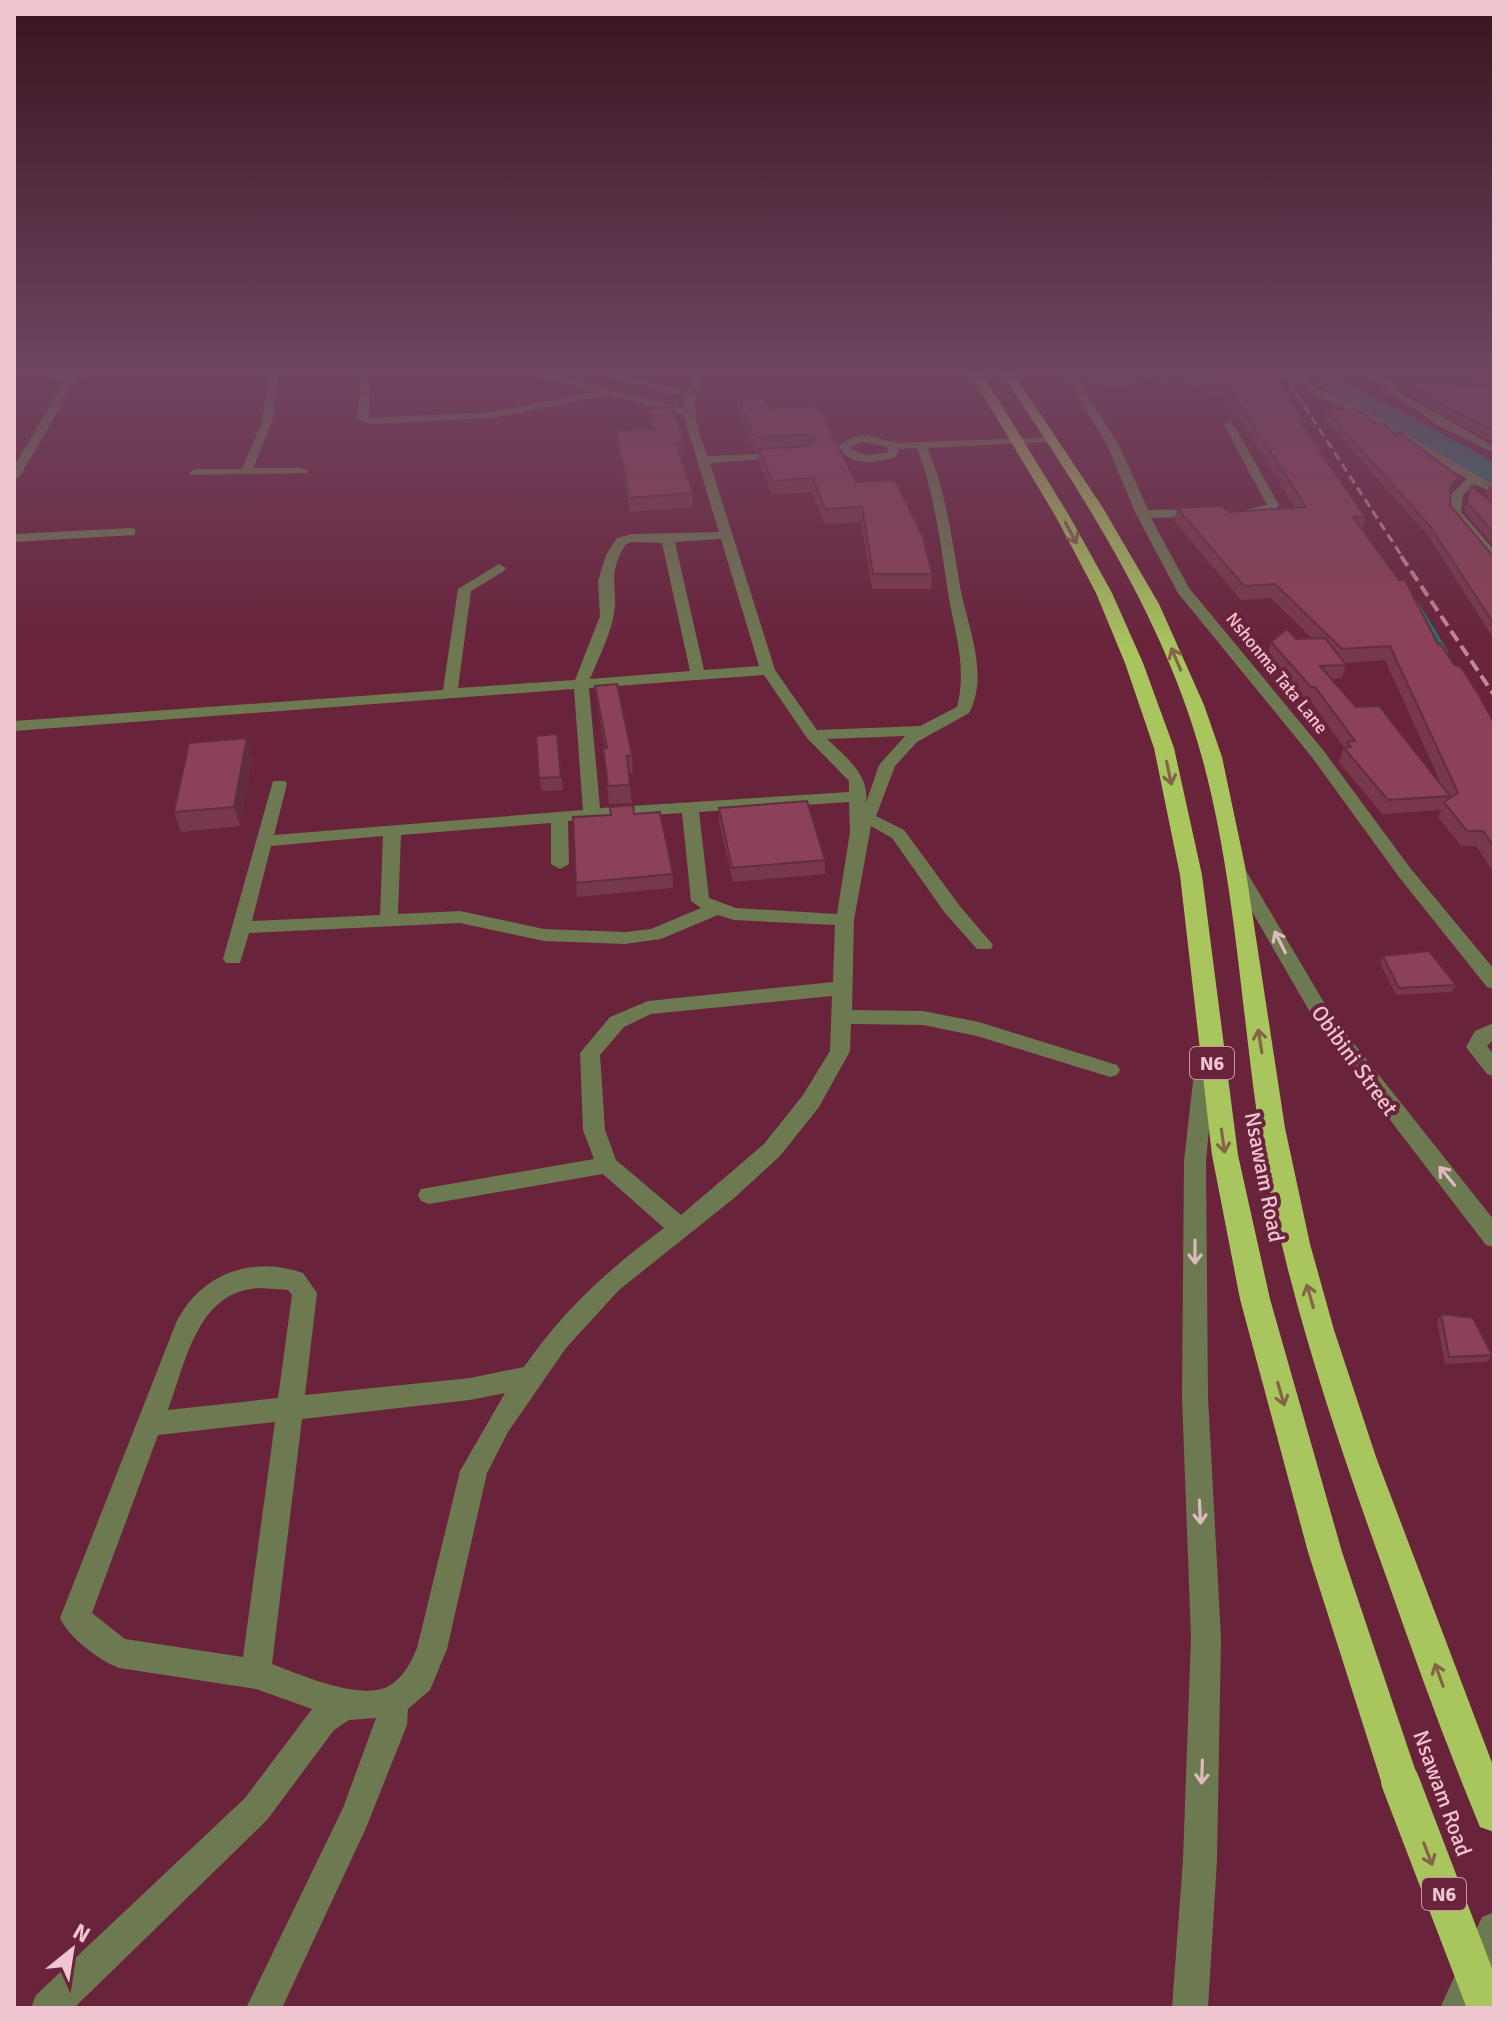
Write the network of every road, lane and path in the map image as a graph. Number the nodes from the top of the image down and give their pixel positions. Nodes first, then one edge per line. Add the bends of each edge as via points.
1 (249, 464) edge
2 (704, 464) edge
3 (929, 464) edge
4 (1030, 464) edge
5 (1067, 464) edge
6 (1121, 464) edge
7 (1251, 464) edge
8 (1449, 464) edge
9 (302, 471) dead end
10 (246, 472) junction
11 (195, 473) dead end
12 (1474, 479) junction
13 (1494, 490) edge
14 (1216, 512) edge
15 (1230, 512) edge
16 (1142, 514) junction
17 (131, 532) dead end
18 (726, 535) junction
19 (14, 538) edge
20 (668, 539) junction
21 (1494, 558) edge
22 (499, 568) dead end
23 (768, 670) junction
24 (698, 675) junction
25 (581, 684) junction
26 (450, 694) junction
27 (14, 726) edge
28 (923, 731) junction
29 (813, 735) junction
30 (279, 784) dead end
31 (690, 808) junction
32 (592, 814) junction
33 (861, 815) junction
34 (559, 817) junction
35 (392, 831) junction
36 (266, 841) junction
37 (560, 864) dead end
38 (1236, 868) junction
39 (715, 909) junction
40 (389, 920) junction
41 (845, 920) junction
42 (242, 927) junction
43 (984, 945) dead end
44 (233, 959) dead end
45 (1494, 982) edge
46 (842, 988) junction
47 (841, 1017) junction
48 (1494, 1030) edge
49 (1208, 1035) junction
50 (1494, 1069) edge
51 (1110, 1070) dead end
52 (607, 1165) junction
53 (429, 1195) dead end
54 (680, 1228) junction
55 (1494, 1238) edge
56 (532, 1377) junction
57 (292, 1408) junction
58 (149, 1424) junction
59 (256, 1674) junction
60 (393, 1702) junction
61 (345, 1705) junction
62 (1494, 1813) edge
63 (1494, 1929) edge
64 (49, 2008) edge
65 (264, 2008) edge
66 (1190, 2008) edge
67 (1458, 2008) edge
68 (1487, 2008) edge

1 - 10 street
2 - 18 street
3 - 28 street via 945,518 971,688 964,710
4 -> 49 highway, Nsawam Road / N6 via 1104,593 1164,748 1191,875
38 -> 5 highway, Nsawam Road / N6 via 1212,757 1179,665 1145,592
6 - 16 street, Nshonma Tata Lane
7 - 15 street via 1273,505
8 - 12 street
9 - 10 street
10 - 11 street
12 - 13 street
12 - 21 street via 1457,494 1455,512
14 - 16 street
16 - 45 street, Nshonma Tata Lane via 1183,590
17 - 19 street
18 - 20 street
18 - 23 street
20 - 24 street
20 - 25 street via 632,538 615,546 605,581 607,616
22 - 26 street via 465,589
23 - 24 street
23 - 29 street
24 - 25 street
25 - 26 street
25 - 32 street
26 - 27 street
28 - 29 street
28 - 33 street via 887,765 876,800
29 - 33 street via 857,781
30 - 36 street
31 - 32 street
31 - 33 street
31 - 39 street via 700,901
32 - 34 street
33 - 41 street
33 - 43 street via 898,834
34 - 35 street
34 - 37 street
35 - 36 street
35 - 40 street
36 - 42 street
55 -> 38 street, Obibini Street via 1322,1017
62 -> 38 highway, Nsawam Road / N6 via 1372,1493 1295,1243
39 - 40 street via 654,935 625,938 544,935 460,917
39 - 41 street
40 - 42 street
41 - 46 street
42 - 44 street
46 - 47 street
46 - 52 street via 648,1008 617,1022 590,1053 594,1130
47 - 51 street via 923,1018 979,1029
47 - 54 street via 840,1051 811,1101 772,1150
48 - 50 street via 1476,1047
49 -> 66 street via 1195,1161 1195,1397 1206,1638
49 -> 68 highway, Nsawam Road / N6, bridge via 1225,1155 1255,1299 1325,1552 1400,1781
52 - 53 street
52 - 54 street
54 - 56 street via 610,1283 557,1340
56 - 57 street
56 - 60 street via 474,1471 432,1649 419,1679
57 - 58 street
57 - 58 street via 305,1293 294,1280 239,1277 202,1300
57 - 59 street
58 - 59 street via 75,1618 119,1653
59 - 61 street
60 - 61 street
60 - 65 street via 391,1725 355,1817
61 - 64 street via 323,1719 256,1809
63 - 67 street

